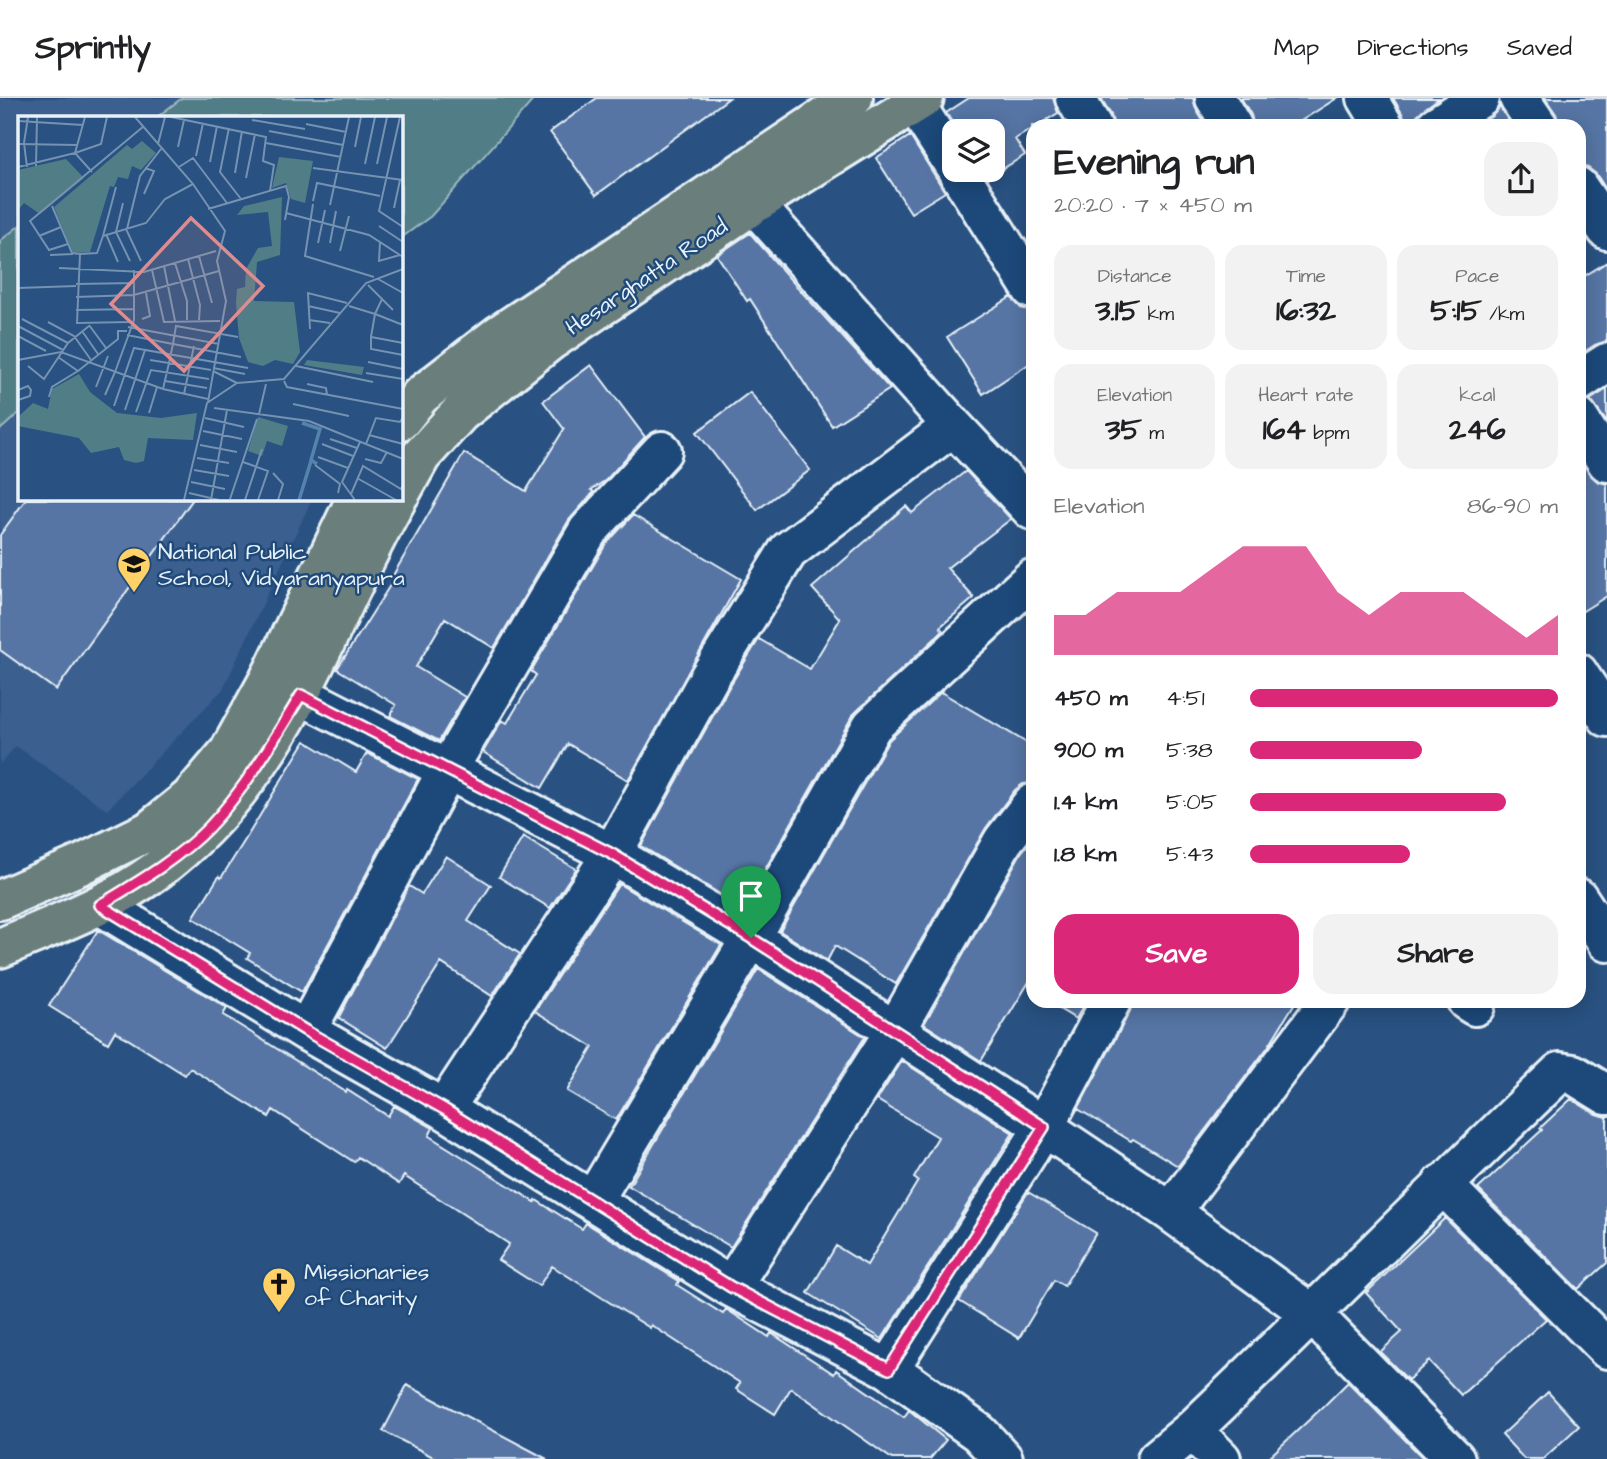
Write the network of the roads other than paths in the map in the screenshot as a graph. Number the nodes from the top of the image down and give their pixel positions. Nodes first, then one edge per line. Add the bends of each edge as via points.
1 (853, 98) edge
2 (1075, 98) edge
3 (1215, 98) edge
4 (1367, 98) edge
5 (1480, 98) edge
6 (1519, 98) edge
7 (917, 100) edge
8 (1088, 119) edge
9 (1228, 119) edge
10 (1380, 119) edge
11 (1447, 119) edge
12 (1533, 119) edge
13 (942, 144) edge
14 (965, 182) edge
15 (1586, 199) edge
16 (754, 204) junction
17 (1607, 230) edge
18 (1026, 279) edge
19 (1607, 363) edge
20 (1586, 377) edge
21 (402, 419) edge
22 (953, 426) junction
23 (1586, 430) edge
24 (662, 451) dead end
25 (1607, 462) edge
26 (402, 490) edge
27 (356, 500) edge
28 (396, 500) edge
29 (1026, 504) edge
30 (1026, 585) edge
31 (1586, 685) edge
32 (286, 686) junction
33 (1607, 717) edge
34 (448, 769) junction
35 (1026, 812) edge
36 (612, 854) junction
37 (0, 900) edge
38 (100, 905) junction
39 (1586, 910) edge
40 (751, 938) junction
41 (1607, 942) edge
42 (0, 948) edge
43 (1107, 1008) edge
44 (1325, 1008) edge
45 (306, 1031) junction
46 (895, 1031) junction
47 (1607, 1095) edge
48 (444, 1109) junction
49 (1044, 1127) junction
50 (1442, 1184) junction
51 (593, 1201) junction
52 (1171, 1212) junction
53 (731, 1287) junction
54 (1313, 1315) junction
55 (1607, 1349) edge
56 (889, 1369) junction
57 (1192, 1430) junction
58 (1003, 1459) edge
59 (1157, 1459) edge
60 (1221, 1459) edge
61 (1455, 1459) edge

1 - 21 main road, Hesarghatta Road via 500,334 420,397
2 - 8 street
3 - 9 street
4 - 10 street
5 - 11 street
6 - 12 street
7 - 13 street
7 - 16 main road, Hesarghatta Road
14 - 18 street
15 - 17 street
16 - 22 street
16 - 26 main road, Hesarghatta Road via 551,341 460,414 421,456
19 - 20 street
22 - 29 street
22 - 36 street via 788,551 710,677
23 - 25 street
24 - 34 street via 588,531
27 - 32 main road
28 - 32 main road
30 - 40 street via 872,726
31 - 33 street
32 - 34 street
32 - 37 main road via 190,798 149,831
32 - 38 main road via 256,769 208,827 156,871
34 - 36 street
34 - 45 street
35 - 46 street via 1003,841
36 - 40 street
36 - 48 street
38 - 42 main road
38 - 45 street
39 - 41 street
40 - 46 street
40 - 51 street
43 - 49 street
44 - 52 street
45 - 48 street
46 - 49 street
46 - 53 street
47 - 50 street via 1573,1074 1560,1072
48 - 51 street
49 - 52 street
49 - 56 street
50 - 54 street
50 - 55 street
51 - 53 street
52 - 54 street
53 - 56 street
54 - 57 street
54 - 61 street
56 - 58 street via 979,1433
57 - 59 street
57 - 60 street

